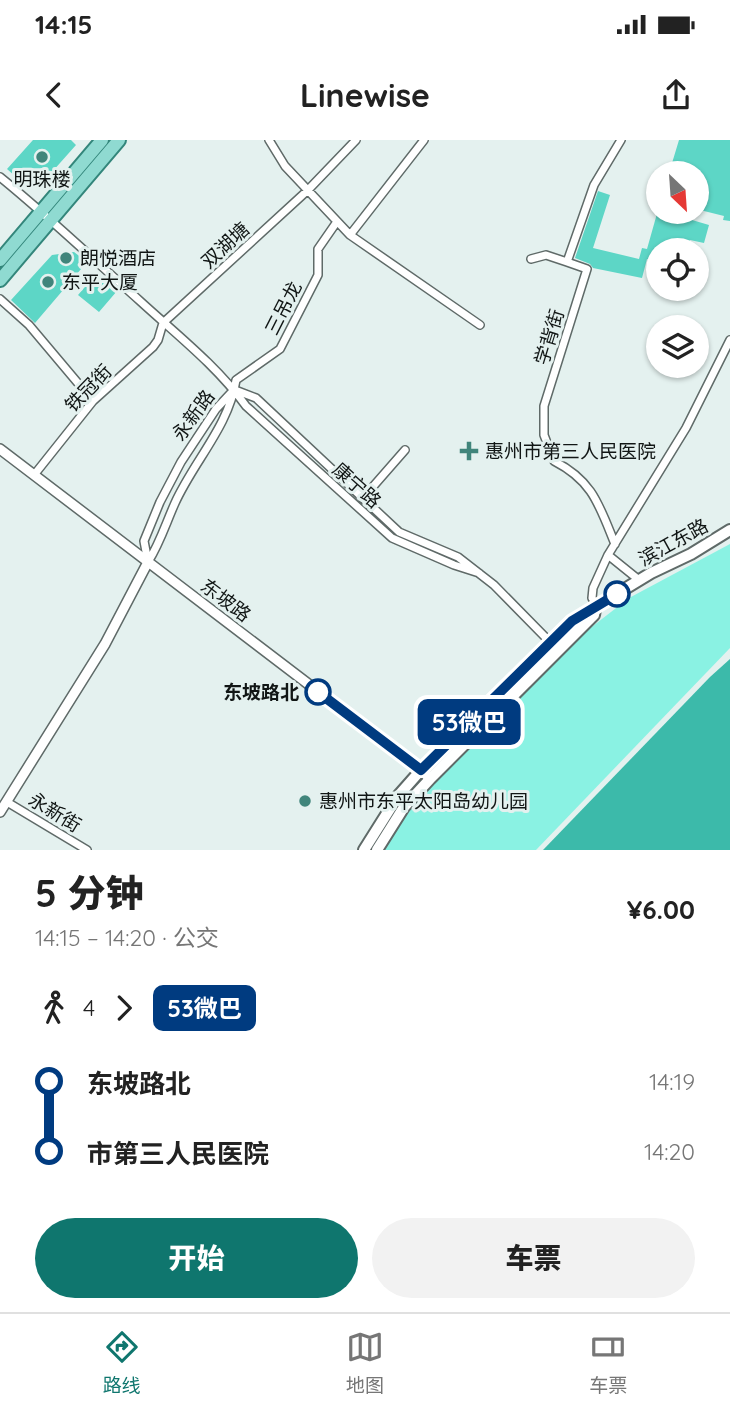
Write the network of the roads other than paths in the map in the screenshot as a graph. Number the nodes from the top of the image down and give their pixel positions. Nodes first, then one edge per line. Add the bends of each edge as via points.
1 (102, 140) edge
2 (119, 140) edge
3 (269, 140) edge
4 (356, 140) edge
5 (424, 140) edge
6 (621, 140) edge
7 (0, 177) edge
8 (308, 190) junction
9 (46, 216) junction
10 (336, 223) junction
11 (350, 235) junction
12 (531, 259) dead end
13 (0, 260) edge
14 (567, 261) junction
15 (0, 281) edge
16 (0, 299) edge
17 (163, 323) junction
18 (480, 325) dead end
19 (729, 344) edge
20 (234, 390) junction
21 (93, 401) junction
22 (0, 449) edge
23 (405, 450) dead end
24 (34, 475) junction
25 (363, 498) junction
26 (730, 530) edge
27 (615, 544) junction
28 (608, 555) junction
29 (148, 562) junction
30 (479, 573) junction
31 (639, 580) junction
32 (597, 606) junction
33 (550, 642) junction
34 (421, 770) junction
35 (430, 779) junction
36 (7, 802) junction
37 (0, 811) edge
38 (87, 850) edge
39 (364, 850) edge
40 (377, 850) edge

1 - 9 main road
2 - 9 main road
3 - 8 street via 281,162
4 - 8 street, 双湖塘
5 - 11 street
6 - 14 street via 594,186
7 - 9 street, 康宁路
8 - 10 street
8 - 17 street, 双湖塘
9 - 13 main road
9 - 15 main road
9 - 17 street, 康宁路
10 - 11 street
10 - 20 street, 三吊龙 via 318,249 318,275 289,333 274,354 236,380
11 - 18 street
12 - 14 street via 545,255
14 - 27 street, 学背街 via 587,269 544,406 544,435 554,461 573,471 589,488
16 - 21 street via 29,325
17 - 20 street, 康宁路
17 - 21 street, 铁冠街 via 153,347
19 - 27 street
20 - 25 street, 康宁路 via 256,398
20 - 29 street, 永新路 via 227,414 175,502
20 - 29 street, 永新路 via 216,409 160,502 144,541
20 - 30 street, 康宁路 via 392,538
21 - 24 street, 铁冠街
22 - 24 street, 东坡路
23 - 25 street
24 - 29 street, 东坡路
25 - 30 street, 康宁路 via 399,532 458,557
26 - 31 main road, 滨江东路
27 - 28 street
28 - 31 street
28 - 32 street via 593,588
29 - 34 street, 东坡路
29 - 36 street, 永新路 via 105,644
30 - 33 street, 康宁路
31 - 32 main road, 滨江东路
32 - 33 main road, 滨江东路
32 - 35 main road, 滨江东路 via 594,615
33 - 34 main road, 滨江东路
34 - 35 street, 东坡路
34 - 39 main road, 滨江东路 via 398,796
35 - 40 main road, 滨江东路 via 404,807
36 - 37 street, 永新路
36 - 38 street, 永新街

